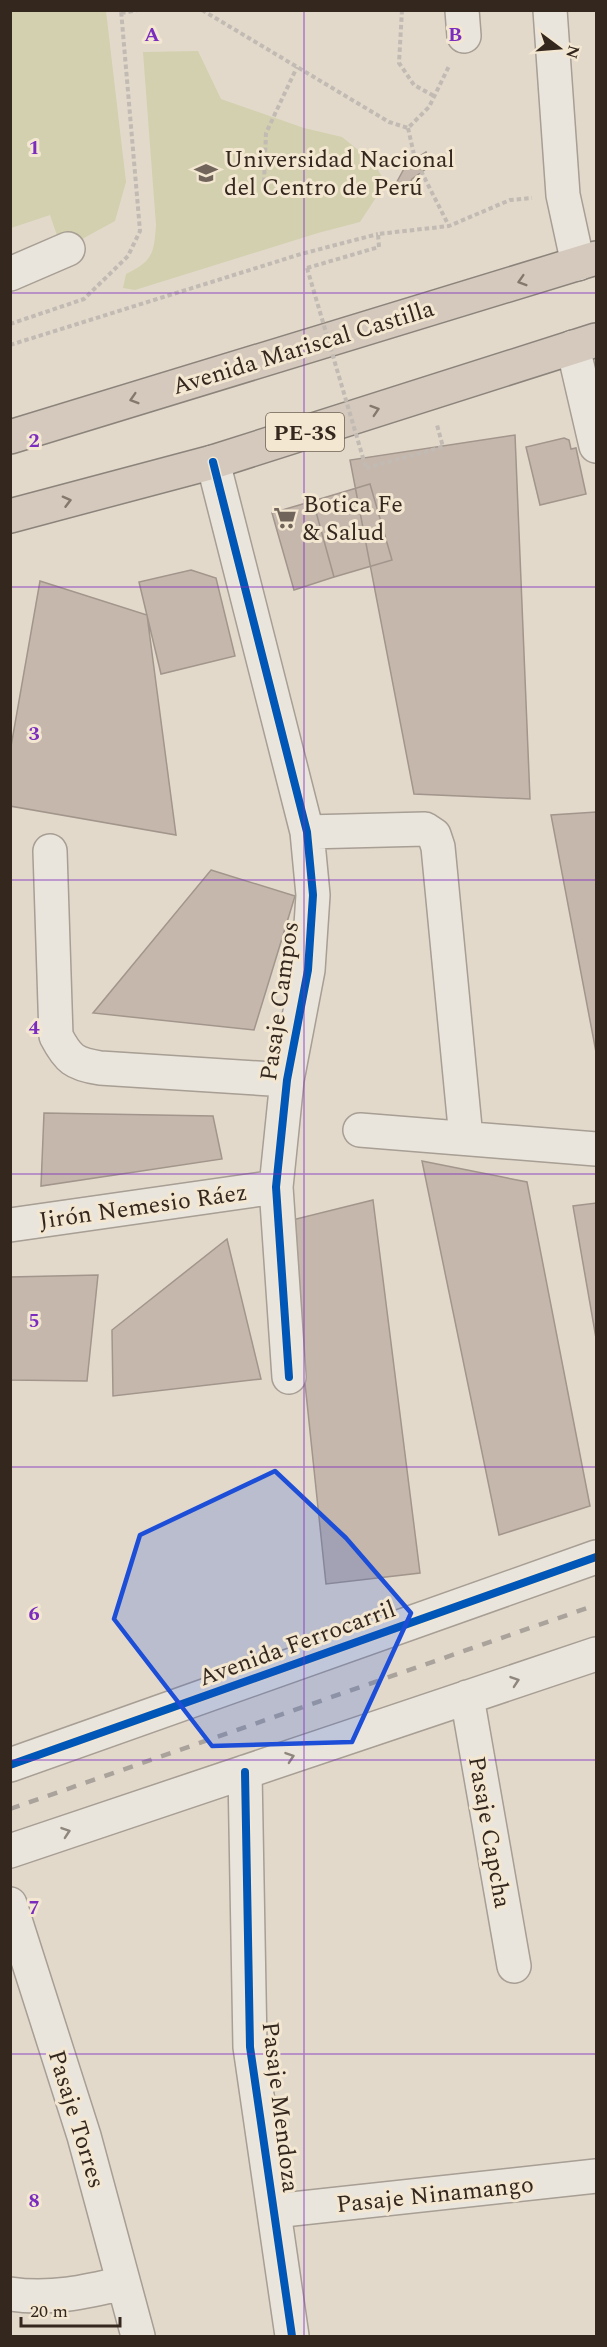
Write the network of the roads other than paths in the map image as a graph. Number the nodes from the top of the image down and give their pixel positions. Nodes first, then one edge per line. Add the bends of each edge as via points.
1 (550, 10) edge
2 (68, 249) dead end
3 (587, 261) edge
4 (10, 274) edge
5 (585, 344) edge
6 (10, 437) edge
7 (597, 446) edge
8 (213, 462) junction
9 (10, 516) edge
10 (307, 832) junction
11 (50, 852) dead end
12 (287, 1080) junction
13 (360, 1130) dead end
14 (466, 1138) junction
15 (597, 1149) edge
16 (276, 1187) junction
17 (10, 1225) edge
18 (289, 1377) dead end
19 (597, 1557) edge
20 (597, 1654) edge
21 (467, 1697) junction
22 (10, 1765) edge
23 (245, 1772) junction
24 (10, 1851) edge
25 (10, 1904) edge
26 (514, 1966) dead end
27 (597, 2176) edge
28 (274, 2211) junction
29 (123, 2283) junction
30 (10, 2294) edge
31 (138, 2337) edge
32 (292, 2337) edge

1 - 3 street via 562,195
2 - 4 street
3 -> 6 highway, Avenida Mariscal Castilla
5 - 7 street
8 -> 5 highway, PE-3S
9 -> 8 highway, PE-3S
8 - 10 street, Pasaje Campos
10 - 12 street, Pasaje Campos via 313,896 308,970
10 - 14 street via 425,830 434,836
11 - 12 street via 56,1036 66,1055 81,1065 100,1068
12 - 16 street, Pasaje Campos
13 - 14 street
14 - 15 street
16 - 17 street, Jirón Nemesio Ráez
16 - 18 street, Pasaje Campos
19 - 22 street, Avenida Ferrocarril
21 -> 20 street
23 -> 21 street
21 - 26 street, Pasaje Capcha
24 -> 23 street
23 - 28 street, Pasaje Mendoza via 250,2047
25 - 29 street, Pasaje Torres via 84,2136
27 - 28 street, Pasaje Ninamango
28 - 32 street, Pasaje Mendoza
29 - 30 street via 73,2295
29 - 31 street, Pasaje Torres

